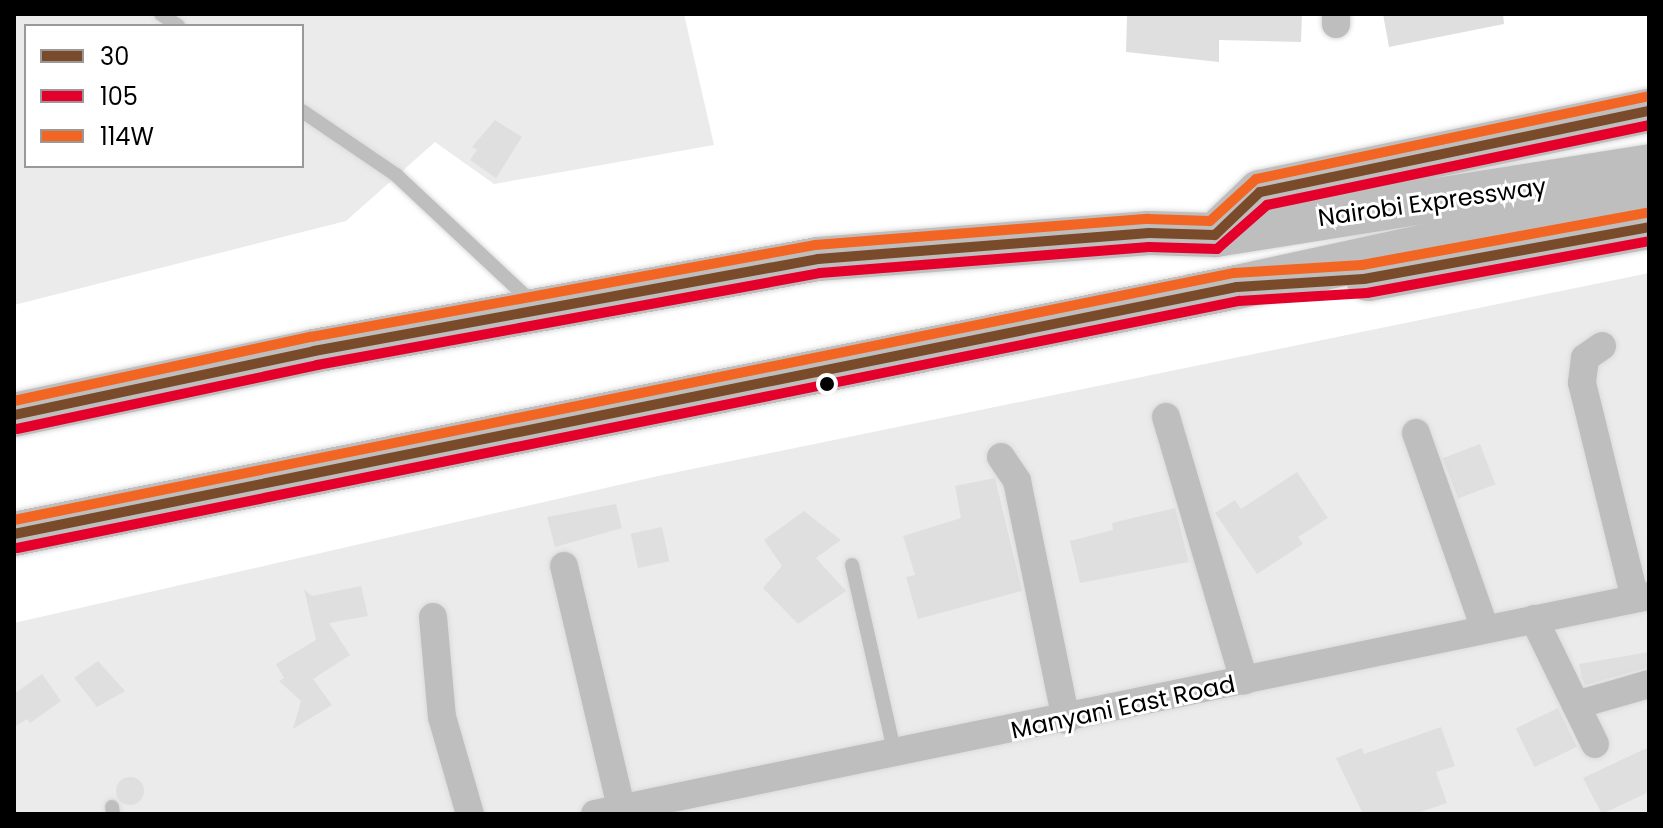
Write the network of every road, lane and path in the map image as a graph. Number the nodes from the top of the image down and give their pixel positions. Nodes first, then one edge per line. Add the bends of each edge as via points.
1 (1649, 111) edge
2 (304, 112) edge
3 (1646, 198) edge
4 (1215, 235) junction
5 (539, 308) junction
6 (1602, 346) dead end
7 (14, 415) edge
8 (1166, 417) dead end
9 (1416, 433) dead end
10 (1001, 457) dead end
11 (14, 534) edge
12 (852, 565) dead end
13 (564, 566) dead end
14 (1642, 597) edge
15 (433, 617) dead end
16 (1534, 619) junction
17 (1485, 629) junction
18 (1244, 681) junction
19 (1649, 684) edge
20 (1576, 705) junction
21 (1066, 720) junction
22 (1595, 744) dead end
23 (895, 755) junction
24 (608, 811) edge
25 (470, 814) edge

1 - 4 main road via 1260,192
2 - 5 lane via 396,175
3 - 4 main road, Nairobi Expressway via 1598,177
3 - 11 main road, Nairobi Expressway via 1237,287
4 - 5 main road, Nairobi Expressway via 1149,233 818,259
5 - 7 main road, Nairobi Expressway
6 - 14 street via 1585,358 1582,383
8 - 18 street
9 - 17 street
10 - 21 street via 1017,481
12 - 23 lane
13 - 24 street
14 - 16 street, Manyani East Road
15 - 25 street via 442,717
16 - 17 street, Manyani East Road
16 - 20 street
17 - 18 street, Manyani East Road
18 - 21 street, Manyani East Road
19 - 20 street
20 - 22 street
21 - 23 street, Manyani East Road
23 - 24 street, Manyani East Road

